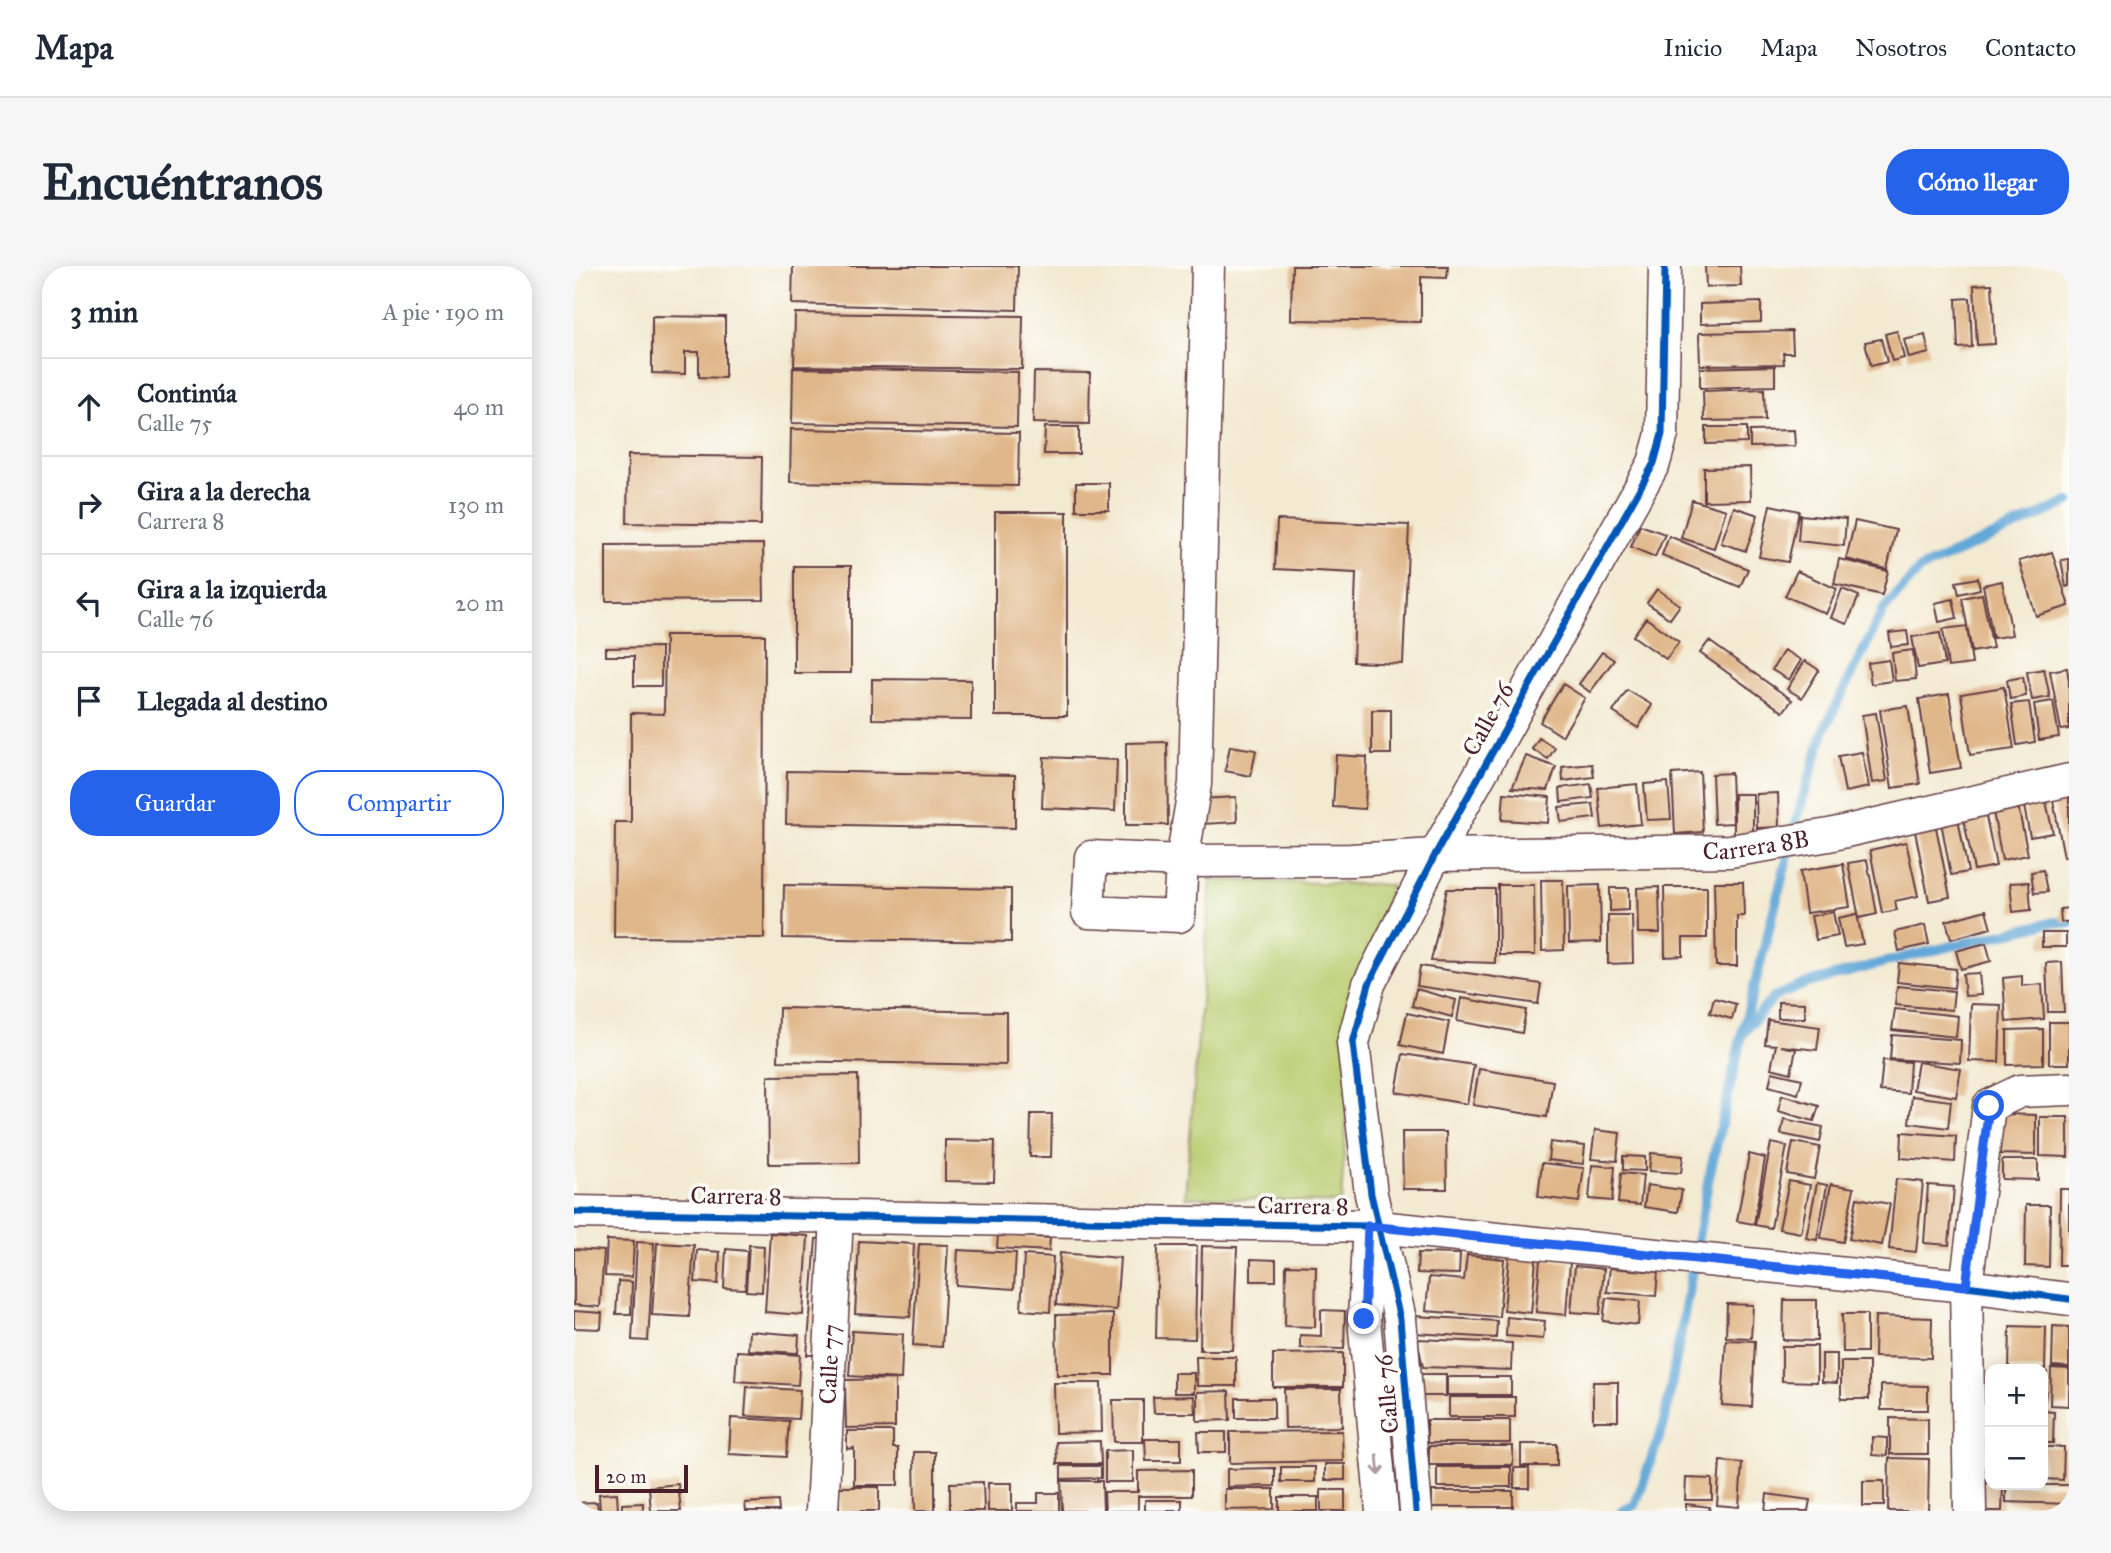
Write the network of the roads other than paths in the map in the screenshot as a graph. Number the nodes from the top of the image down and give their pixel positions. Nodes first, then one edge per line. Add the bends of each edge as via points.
1 (1208, 266) edge
2 (1665, 266) edge
3 (2069, 780) edge
4 (1435, 855) junction
5 (2069, 1088) edge
6 (574, 1212) edge
7 (837, 1217) junction
8 (1374, 1227) junction
9 (1966, 1286) junction
10 (2069, 1299) edge
11 (822, 1511) edge
12 (1382, 1511) edge
13 (1416, 1511) edge
14 (1970, 1511) edge

1 - 4 street, Carrera 8B via 1195,784 1182,861
2 - 4 street, Calle 76 via 1662,434 1654,463
3 - 4 street, Carrera 8B via 1829,835 1730,851
4 - 8 street, Calle 76 via 1369,984 1353,1043
5 - 9 street via 2020,1091 1989,1106
6 - 7 street, Carrera 8
7 - 8 street, Carrera 8
7 - 11 street, Calle 77
8 - 9 street, Carrera 8
8 -> 12 street, Calle 76 via 1364,1319
8 - 13 street, Calle 76 via 1401,1319
9 - 10 street, Carrera 8
9 - 14 street

